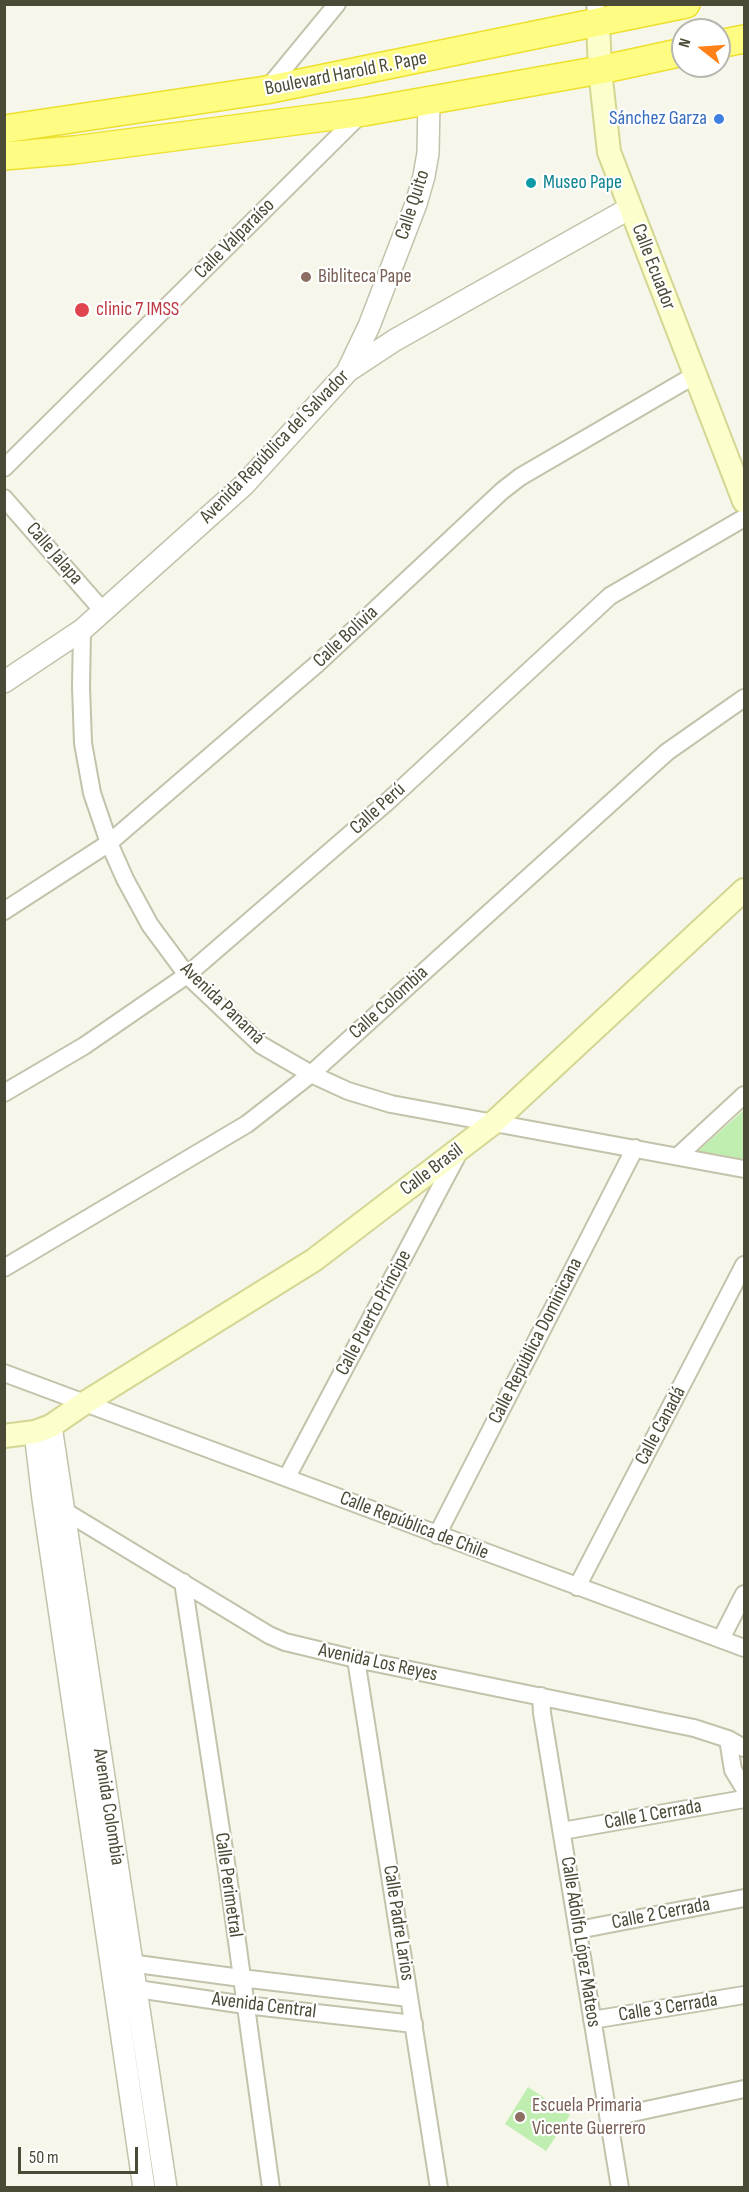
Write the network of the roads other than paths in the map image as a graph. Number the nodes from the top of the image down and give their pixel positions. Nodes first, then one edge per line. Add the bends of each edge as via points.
1 (337, 4) edge
2 (686, 4) edge
3 (596, 14) edge
4 (671, 55) edge
5 (600, 70) junction
6 (266, 90) junction
7 (429, 101) junction
8 (364, 112) junction
9 (4, 122) edge
10 (5, 129) edge
11 (7, 157) edge
12 (630, 208) junction
13 (348, 371) junction
14 (695, 375) junction
15 (4, 468) edge
16 (4, 498) edge
17 (744, 501) edge
18 (744, 518) edge
19 (103, 611) junction
20 (82, 630) junction
21 (4, 682) edge
22 (744, 698) edge
23 (109, 843) junction
24 (744, 890) edge
25 (4, 911) edge
26 (188, 975) junction
27 (311, 1074) junction
28 (4, 1093) edge
29 (744, 1095) edge
30 (492, 1124) junction
31 (635, 1148) junction
32 (460, 1149) junction
33 (678, 1156) junction
34 (744, 1170) edge
35 (744, 1265) edge
36 (4, 1268) edge
37 (4, 1373) edge
38 (83, 1404) junction
39 (43, 1429) junction
40 (4, 1436) edge
41 (287, 1477) junction
42 (43, 1499) junction
43 (62, 1509) junction
44 (437, 1535) junction
45 (183, 1582) junction
46 (577, 1587) junction
47 (744, 1594) edge
48 (721, 1639) junction
49 (744, 1648) edge
50 (356, 1659) junction
51 (541, 1696) junction
52 (728, 1739) junction
53 (744, 1748) edge
54 (744, 1788) edge
55 (744, 1799) edge
56 (562, 1830) junction
57 (744, 1898) edge
58 (578, 1930) junction
59 (121, 1961) junction
60 (241, 1978) junction
61 (125, 1987) junction
62 (744, 1995) edge
63 (410, 1998) junction
64 (245, 2005) junction
65 (592, 2020) junction
66 (414, 2024) junction
67 (744, 2090) edge
68 (609, 2118) junction
69 (144, 2187) edge
70 (166, 2187) edge
71 (271, 2187) edge
72 (439, 2187) edge
73 (620, 2187) edge

1 - 6 street
2 - 3 highway, Boulevard Harold R. Pape
3 - 5 main road, Calle Ecuador
3 - 6 highway, Boulevard Harold R. Pape
4 - 5 highway, Boulevard Harold R. Pape
5 - 7 highway, Boulevard Harold R. Pape
5 - 12 main road, Calle Ecuador via 608,146
6 - 10 highway, Boulevard Harold R. Pape
7 - 8 highway, Boulevard Harold R. Pape
7 - 13 street, Calle Quito via 428,153 416,204
8 - 11 highway, Boulevard Harold R. Pape
8 - 15 street, Calle Valparaíso
9 - 10 street
12 - 13 street, Avenida República del Salvador via 394,340
12 - 14 main road, Calle Ecuador
13 - 19 street, Avenida República del Salvador via 244,485
14 - 17 main road, Calle Ecuador
14 - 23 street, Calle Bolivia via 511,484 317,664
16 - 19 street, Calle Jalapa
18 - 26 street, Calle Perú via 610,596 386,803
19 - 20 street, Avenida República del Salvador
20 - 21 street, Avenida República del Salvador
20 - 23 street, Avenida Panamá via 83,743 92,793
22 - 27 street, Calle Colombia via 662,756
23 - 25 street, Calle Bolivia
23 - 26 street, Avenida Panamá via 150,925
24 - 30 main road, Calle Brasil
26 - 27 street, Avenida Panamá via 261,1045
26 - 28 street, Calle Perú via 84,1046
27 - 30 street, Avenida Panamá via 391,1104
27 - 36 street, Calle Colombia via 237,1131
29 - 33 street
30 - 31 street, Avenida Panamá
30 - 32 main road, Calle Brasil
31 - 33 street, Avenida Panamá
31 - 44 street, Calle República Dominicana
32 - 38 main road, Calle Brasil via 314,1260
32 - 41 street, Calle Puerto Príncipe
33 - 34 street, Avenida Panamá
35 - 46 street, Calle Canadá
37 - 38 street, Calle República de Chile
38 - 39 main road, Calle Brasil
38 - 41 street, Calle República de Chile
39 - 40 main road
39 - 42 street, Avenida Colombia
39 - 43 street, Avenida Colombia
41 - 44 street, Calle República de Chile
42 - 43 street, Avenida Los Reyes
42 - 59 street, Avenida Colombia
43 - 45 street, Avenida Los Reyes
43 - 59 street, Avenida Colombia
44 - 46 street, Calle República de Chile
45 - 50 street, Avenida Los Reyes via 269,1635
45 - 60 street, Calle Perimetral
46 - 48 street, Calle República de Chile
47 - 48 street
48 - 49 street, Calle República de Chile
50 - 51 street, Avenida Los Reyes
50 - 63 street, Calle Padre Larios
51 - 52 street, Avenida Los Reyes via 694,1728
51 - 56 street, Calle Adolfo López Mateos
52 - 53 street, Avenida Los Reyes
52 - 54 street via 734,1770
55 - 56 street, Calle 1 Cerrada
56 - 58 street, Calle Adolfo López Mateos
57 - 58 street, Calle 2 Cerrada
58 - 65 street, Calle Adolfo López Mateos
59 - 60 street, Avenida Central
59 - 61 street, Avenida Colombia
60 - 63 street, Avenida Central
60 - 64 street, Calle Perimetral
61 - 64 street, Avenida Central
61 - 69 street, Avenida Colombia
61 - 70 street, Avenida Colombia
62 - 65 street, Calle 3 Cerrada
63 - 66 street, Calle Padre Larios
64 - 66 street, Avenida Central
64 - 71 street, Calle Perimetral
65 - 68 street, Calle Adolfo López Mateos
66 - 72 street, Calle Padre Larios
67 - 68 street
68 - 73 street, Calle Adolfo López Mateos

